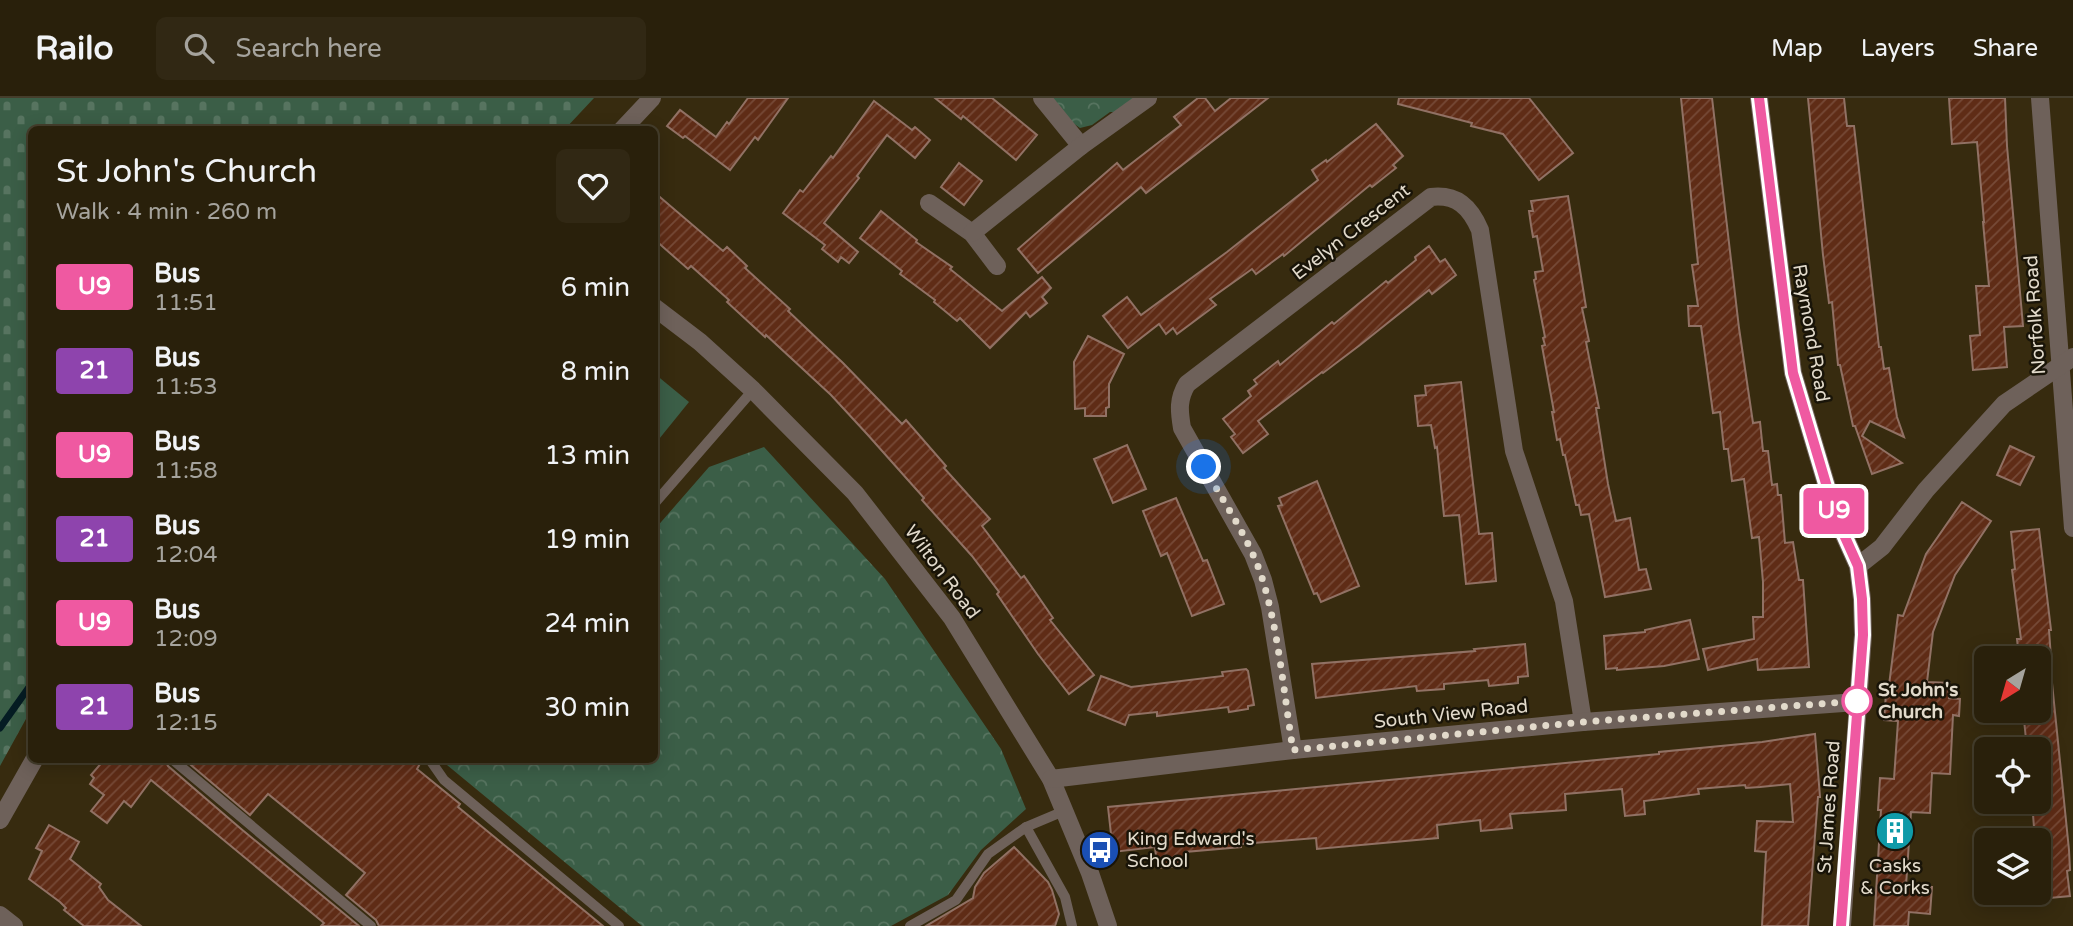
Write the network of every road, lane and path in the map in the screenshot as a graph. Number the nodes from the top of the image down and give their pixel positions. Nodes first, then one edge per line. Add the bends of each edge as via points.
1 (652, 98) edge
2 (1042, 98) edge
3 (1148, 98) edge
4 (1759, 98) edge
5 (2040, 98) edge
6 (625, 126) edge
7 (1081, 146) junction
8 (929, 203) dead end
9 (972, 233) junction
10 (998, 266) dead end
11 (658, 310) edge
12 (2066, 361) edge
13 (753, 390) junction
14 (658, 499) edge
15 (2073, 528) edge
16 (1858, 566) junction
17 (1857, 702) junction
18 (1583, 722) junction
19 (1293, 750) junction
20 (32, 763) edge
21 (177, 763) edge
22 (434, 763) edge
23 (1051, 779) junction
24 (1064, 811) junction
25 (0, 820) edge
26 (1026, 827) junction
27 (0, 915) edge
28 (14, 926) edge
29 (371, 926) edge
30 (619, 926) edge
31 (910, 926) edge
32 (1072, 926) edge
33 (1108, 926) edge
34 (1842, 926) edge

1 - 6 street
2 - 7 street
3 - 7 street
4 - 16 street, Raymond Road via 1793,373 1836,517
5 - 12 street, Norfolk Road
7 - 9 street
8 - 9 street
9 - 10 street
11 - 13 street, Wilton Road
12 - 15 street, Norfolk Road
12 - 16 street via 2004,404 1926,490 1888,541
13 - 14 lane
13 - 23 street, Wilton Road via 855,493 953,618
16 - 17 street, St James Road via 1863,635
17 - 18 street, South View Road
17 - 34 street, St James Road
18 - 19 street, South View Road
18 - 19 street, Evelyn Crescent via 1564,601 1514,451 1480,230 1462,202 1445,195 1431,197 1187,384 1180,396 1182,428 1263,580
19 - 23 street, South View Road
20 - 25 street
21 - 29 lane
22 - 30 lane via 444,780
23 - 24 street, Wilton Road
24 - 26 lane
24 - 33 street, Wilton Road
26 - 31 lane via 988,855 956,900
26 - 32 lane via 1065,897
27 - 28 street

